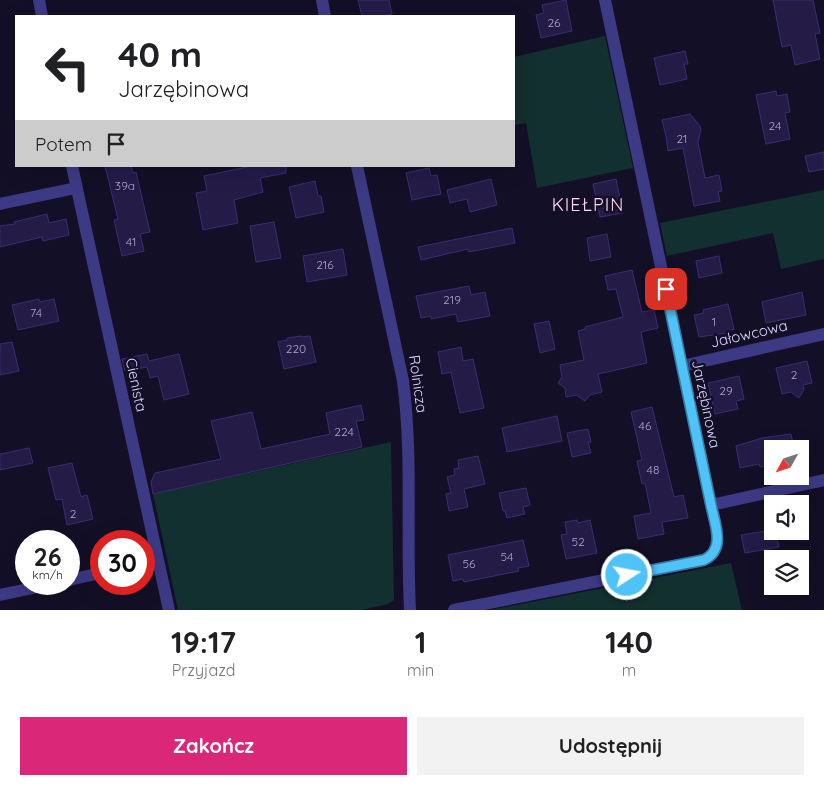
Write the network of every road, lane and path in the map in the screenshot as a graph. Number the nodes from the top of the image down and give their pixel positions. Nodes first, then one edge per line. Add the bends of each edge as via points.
1 (39, 0) edge
2 (322, 0) edge
3 (605, 0) edge
4 (42, 15) edge
5 (325, 15) edge
6 (72, 167) edge
7 (357, 167) edge
8 (76, 188) junction
9 (0, 204) edge
10 (824, 334) edge
11 (682, 366) junction
12 (824, 480) edge
13 (711, 505) junction
14 (157, 561) joint
15 (15, 592) edge
16 (0, 595) edge
17 (169, 610) edge
18 (410, 610) edge
19 (454, 610) edge

1 - 4 street
2 - 5 street
3 - 11 street, Jarzębinowa
6 - 8 street, Cienista
7 - 18 street, Rolnicza via 406,402
8 - 9 street
8 - 14 street, Cienista
10 - 11 street, Jałowcowa
11 - 13 street, Jarzębinowa
12 - 13 street
13 - 19 street, Jarzębinowa via 718,539 716,548 704,560
14 - 17 street, Cienista
15 - 16 street

